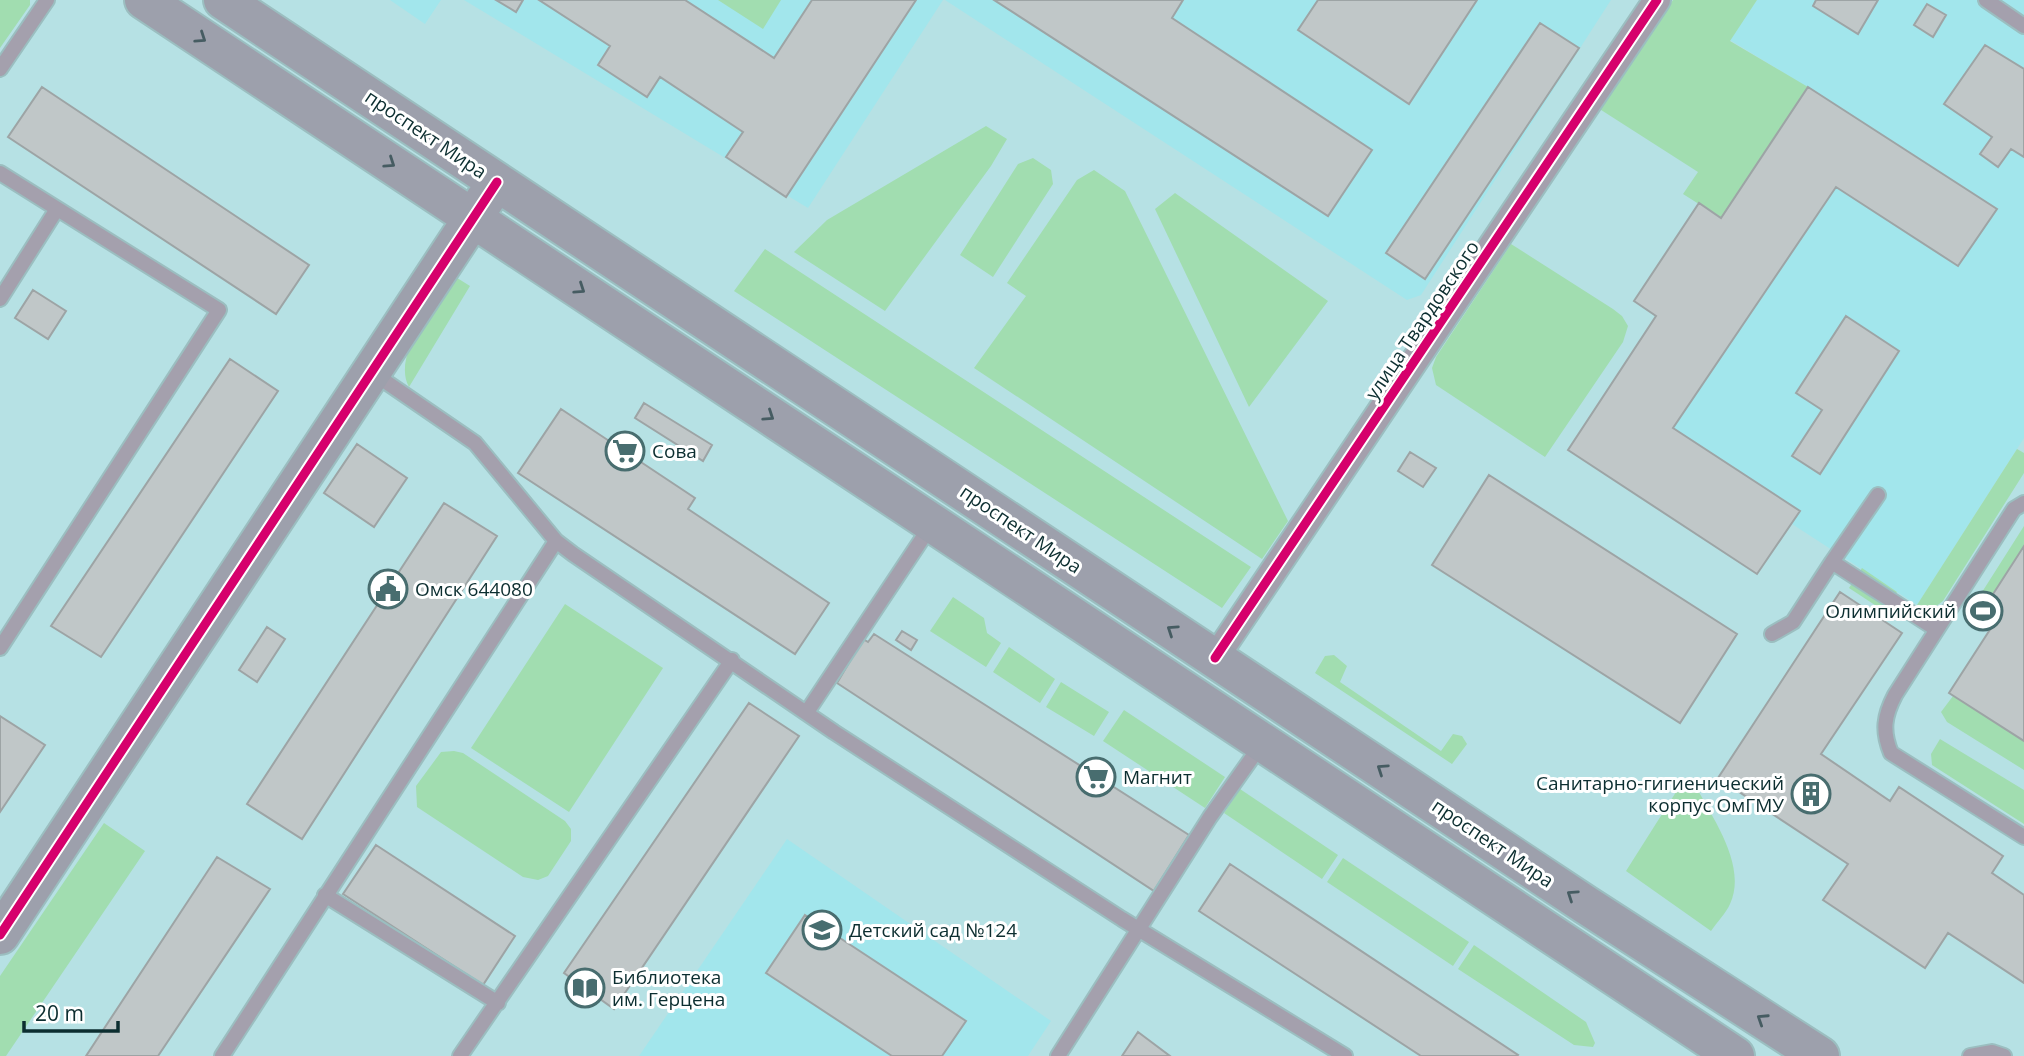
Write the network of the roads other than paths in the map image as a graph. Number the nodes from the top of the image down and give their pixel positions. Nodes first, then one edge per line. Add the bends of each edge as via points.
1 (47, 0) edge
2 (144, 0) edge
3 (223, 0) edge
4 (1657, 0) edge
5 (1986, 0) edge
6 (2024, 26) edge
7 (0, 69) edge
8 (0, 173) edge
9 (497, 182) junction
10 (57, 209) junction
11 (473, 218) junction
12 (0, 299) edge
13 (373, 373) junction
14 (1878, 495) dead end
15 (2024, 503) edge
16 (932, 524) junction
17 (556, 541) junction
18 (1832, 562) junction
19 (1936, 629) junction
20 (1772, 634) dead end
21 (0, 648) edge
22 (1215, 658) junction
23 (732, 660) junction
24 (807, 712) junction
25 (1262, 744) junction
26 (2024, 837) edge
27 (326, 895) junction
28 (1139, 930) junction
29 (0, 935) edge
30 (498, 1003) junction
31 (222, 1056) edge
32 (460, 1056) edge
33 (1058, 1056) edge
34 (1345, 1056) edge
35 (1735, 1056) edge
36 (1820, 1056) edge
37 (1970, 1056) edge
38 (2004, 1056) edge

1 - 7 lane
2 -> 11 main road
3 - 9 main road, проспект Мира
4 - 22 street, улица Твардовского
5 - 6 lane
8 - 10 lane
9 - 11 main road
22 -> 9 main road, проспект Мира
10 - 12 lane
10 - 21 lane via 219,310
11 - 13 main road
11 -> 16 main road
13 - 17 lane via 474,443
13 - 29 main road
14 - 18 lane
15 - 19 lane via 2014,509
16 - 24 lane
16 - 25 main road
17 - 23 lane
17 - 27 lane
18 - 19 lane
18 - 20 lane via 1793,622
19 - 26 lane via 1886,712 1884,736 1891,752
36 -> 22 main road, проспект Мира
23 - 24 lane
23 - 30 lane
24 - 28 lane
25 - 28 lane
25 - 35 main road
27 - 30 lane
27 - 31 lane
28 - 33 lane
28 - 34 lane
30 - 32 lane
37 - 38 lane via 1992,1052

